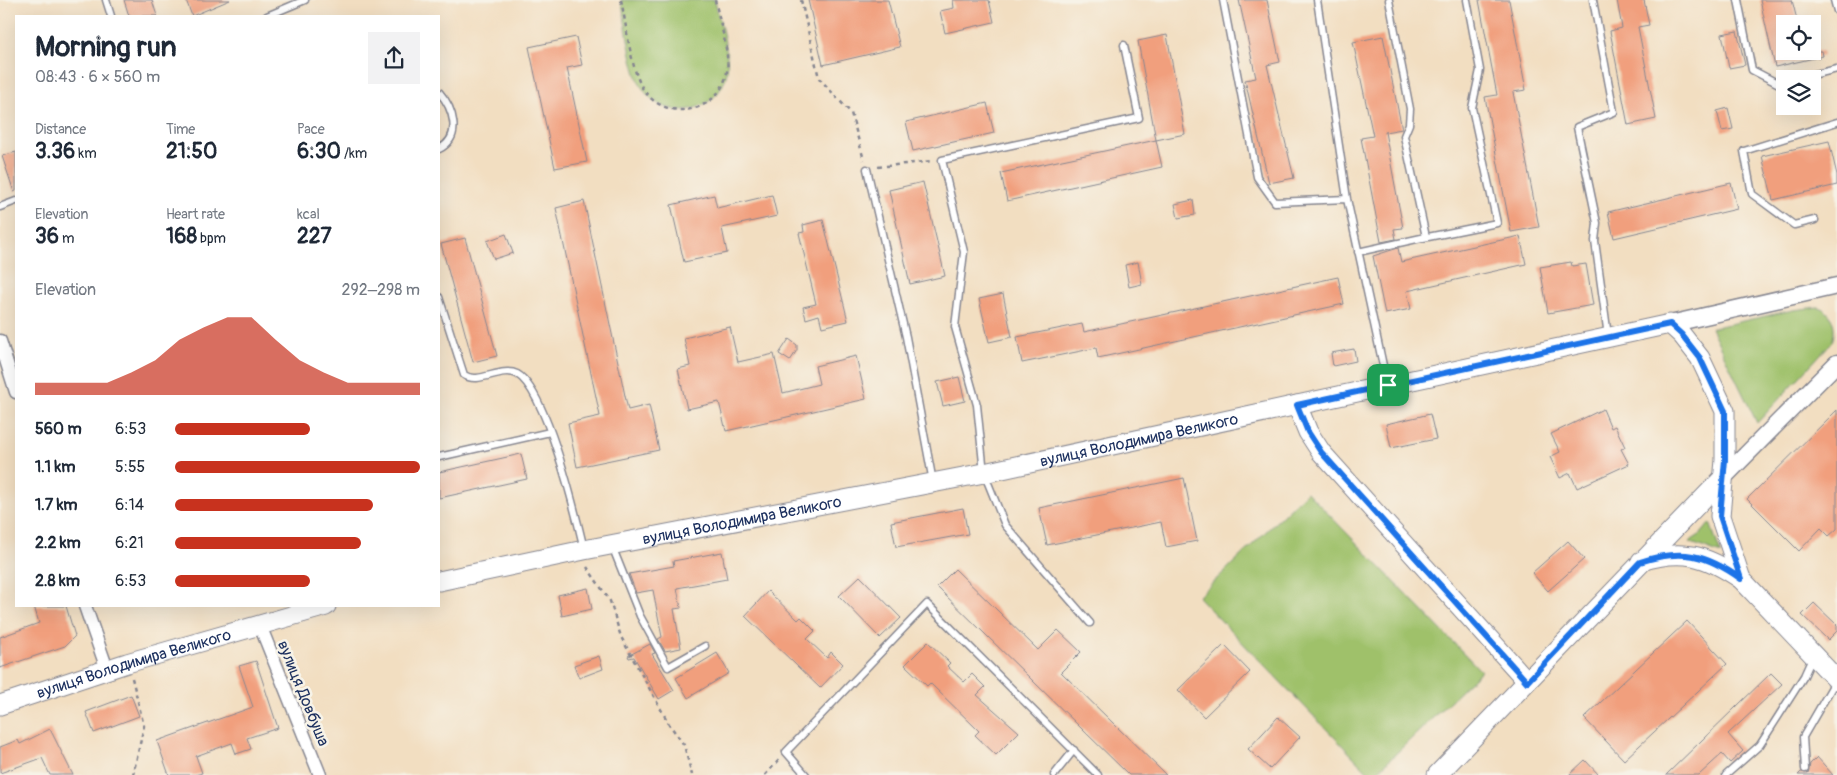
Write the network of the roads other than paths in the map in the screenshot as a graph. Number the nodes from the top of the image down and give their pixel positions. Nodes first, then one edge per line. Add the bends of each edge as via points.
1 (106, 0) edge
2 (305, 0) edge
3 (1223, 0) edge
4 (1317, 0) edge
5 (1389, 0) edge
6 (1468, 0) edge
7 (1592, 0) edge
8 (1738, 0) edge
9 (1834, 0) edge
10 (1837, 11) edge
11 (111, 15) edge
12 (269, 15) edge
13 (1124, 45) dead end
14 (1837, 69) edge
15 (1821, 73) edge
16 (1776, 82) edge
17 (440, 94) edge
18 (1837, 122) edge
19 (440, 149) edge
20 (867, 169) road end
21 (1348, 199) junction
22 (15, 201) edge
23 (0, 207) edge
24 (1815, 220) dead end
25 (1426, 237) junction
26 (1358, 252) junction
27 (1837, 286) edge
28 (440, 300) edge
29 (1670, 324) junction
30 (1608, 337) junction
31 (0, 341) edge
32 (1837, 363) edge
33 (1388, 385) junction
34 (15, 389) edge
35 (1297, 405) junction
36 (550, 432) junction
37 (440, 457) edge
38 (984, 473) junction
39 (1723, 478) junction
40 (933, 483) junction
41 (611, 545) junction
42 (585, 559) junction
43 (1640, 562) junction
44 (1741, 579) junction
45 (440, 582) edge
46 (86, 607) edge
47 (319, 607) edge
48 (259, 623) junction
49 (1090, 623) dead end
50 (705, 646) dead end
51 (1813, 656) junction
52 (107, 669) junction
53 (1837, 680) edge
54 (1527, 682) junction
55 (0, 705) edge
56 (1074, 750) junction
57 (1804, 769) dead end
58 (320, 775) edge
59 (806, 775) edge
60 (1054, 775) edge
61 (1098, 775) edge
62 (1437, 775) edge
63 (1726, 775) edge

1 - 11 lane
2 - 12 lane
3 - 21 lane via 1257,178 1275,202
4 - 21 lane
5 - 25 lane via 1410,109 1404,136
6 - 25 lane via 1480,70 1472,108 1497,223
7 - 30 lane via 1614,112 1577,127 1597,223 1595,240
8 - 16 lane via 1752,70
9 - 10 lane
13 - 38 lane via 1140,118 942,160 964,252 955,327 977,405
14 - 15 lane
17 - 19 lane via 455,124 444,147
18 - 24 lane via 1744,151 1752,194 1794,225
20 - 40 lane via 906,337
21 - 26 lane
22 - 23 lane
25 - 26 lane
26 - 33 lane
27 - 29 street, вулиця Володимира Великого
28 - 36 lane via 464,375 473,378 507,373 518,375 531,390
29 - 30 main road, вулиця Володимира Великого
29 - 39 main road via 1700,358 1722,401 1726,436
30 - 33 main road, вулиця Володимира Великого
31 - 34 street
32 - 39 street
33 - 35 main road, вулиця Володимира Великого
35 - 38 main road, вулиця Володимира Великого
35 - 54 main road via 1321,452
36 - 37 lane
36 - 42 lane via 568,483
38 - 40 main road, вулиця Володимира Великого
38 - 49 lane via 1005,525
39 - 43 main road
39 - 44 main road via 1720,516
40 - 41 main road, вулиця Володимира Великого
41 - 42 main road, вулиця Володимира Великого
41 - 50 lane via 640,616 668,667
42 - 45 main road, вулиця Володимира Великого
43 - 44 main road via 1660,555 1682,554 1723,566
43 - 54 main road
44 - 51 main road
46 - 52 street
47 - 48 main road, вулиця Володимира Великого
48 - 52 main road, вулиця Володимира Великого
48 - 58 street, вулиця Довбуша
51 - 53 main road
51 - 63 lane via 1804,676 1760,745
52 - 55 main road, вулиця Володимира Великого
53 - 57 lane via 1803,737
54 - 62 main road
56 - 59 lane via 927,604 786,752
56 - 60 lane
56 - 61 lane

